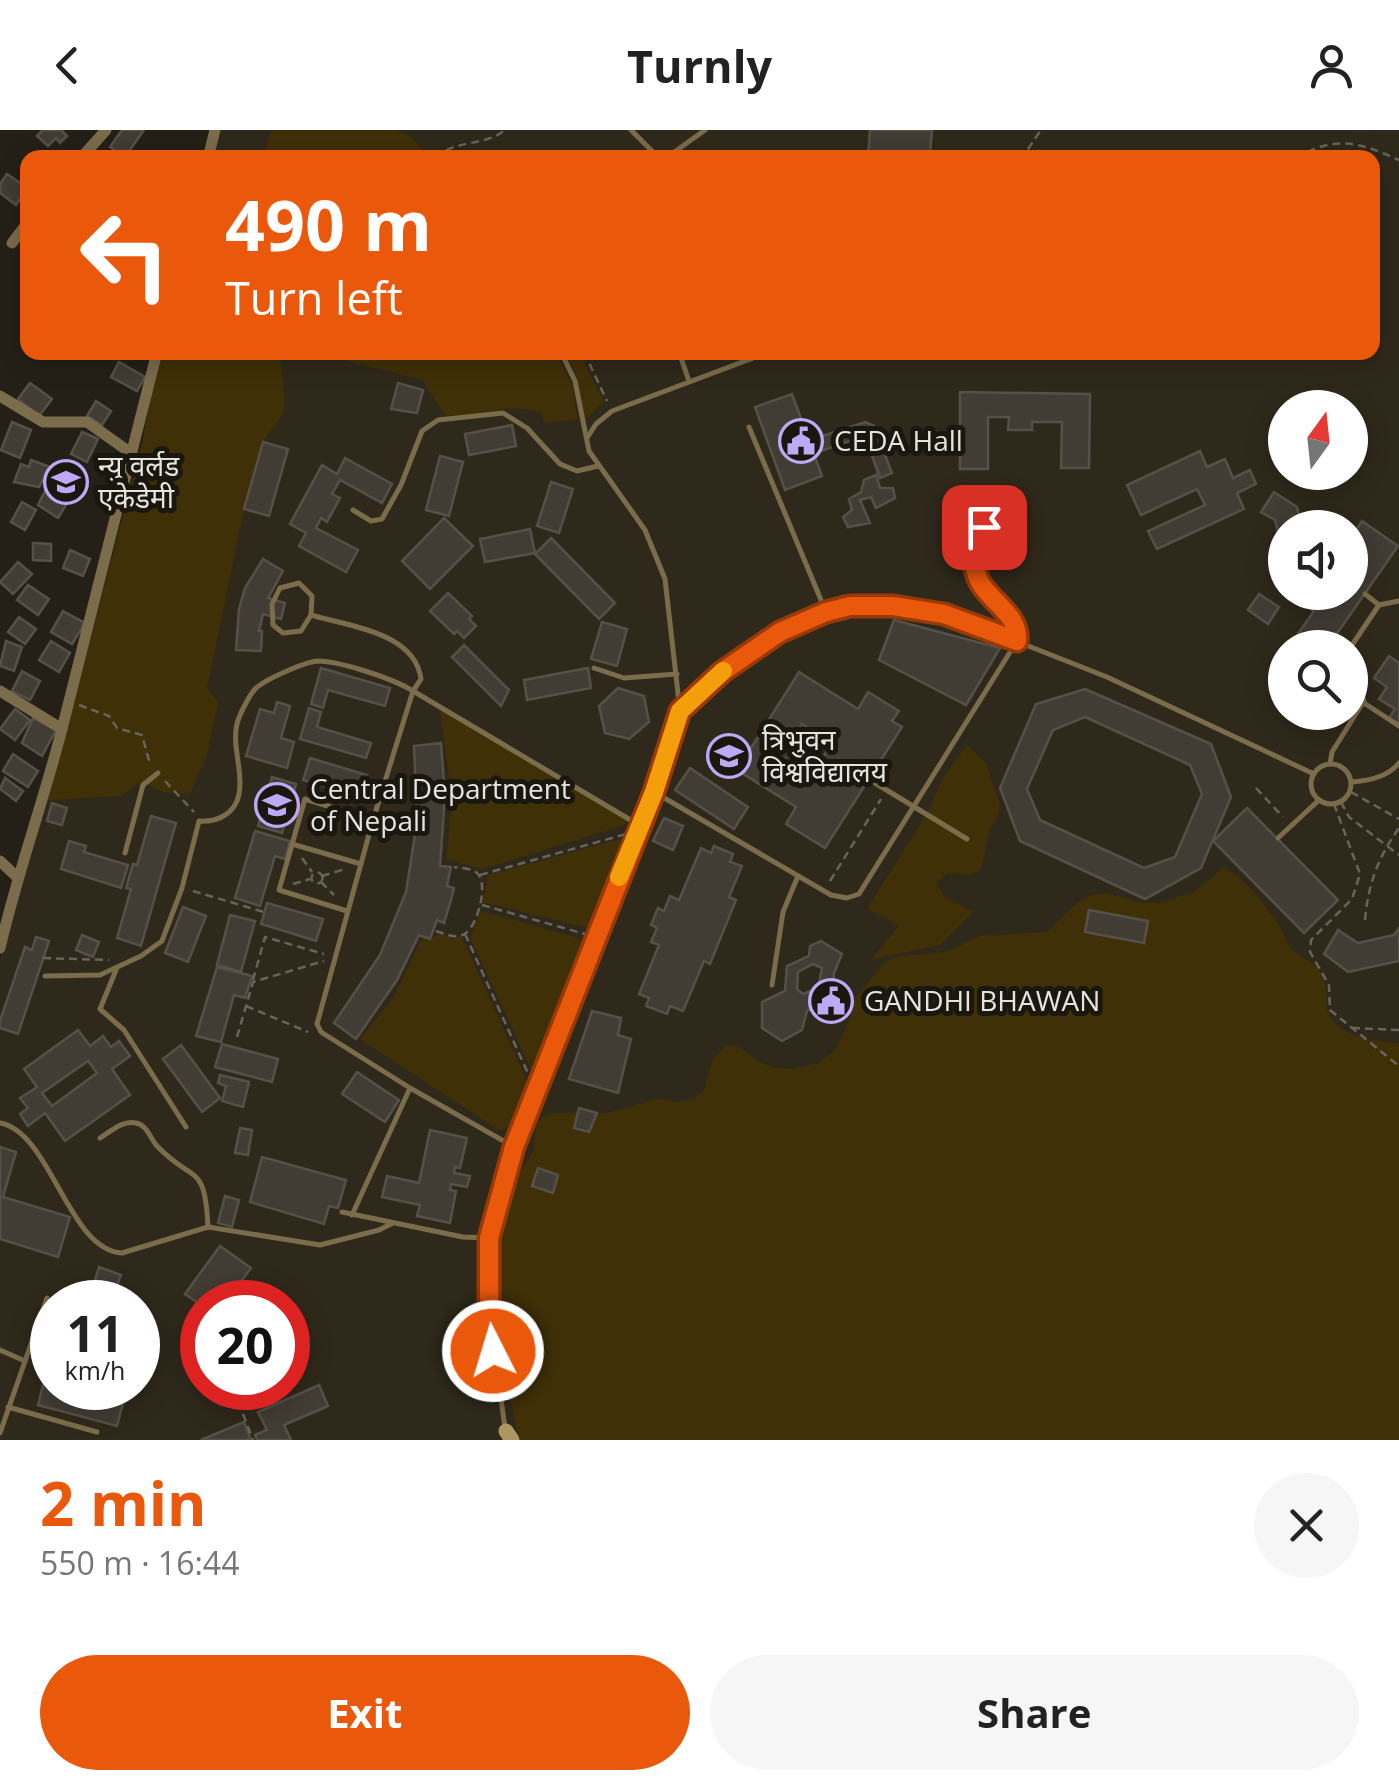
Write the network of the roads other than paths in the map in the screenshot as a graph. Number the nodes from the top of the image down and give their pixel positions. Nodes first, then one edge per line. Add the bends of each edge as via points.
1 (106, 130) edge
2 (632, 130) edge
3 (706, 130) edge
4 (88, 150) edge
5 (653, 150) edge
6 (675, 150) edge
7 (20, 233) edge
8 (12, 244) dead end
9 (154, 360) edge
10 (564, 360) edge
11 (682, 360) edge
12 (748, 360) edge
13 (689, 382) junction
14 (0, 396) edge
15 (749, 427) dead end
16 (585, 441) junction
17 (131, 453) junction
18 (598, 466) junction
19 (352, 510) dead end
20 (988, 516) dead end
21 (1368, 596) edge
22 (1399, 601) edge
23 (1379, 605) junction
24 (826, 612) junction
25 (311, 614) junction
26 (1362, 630) edge
27 (1017, 641) junction
28 (594, 668) dead end
29 (678, 674) junction
30 (0, 691) edge
31 (413, 691) junction
32 (1368, 706) edge
33 (680, 711) junction
34 (1399, 726) edge
35 (62, 729) junction
36 (1346, 730) edge
37 (1399, 763) edge
38 (1330, 764) junction
39 (158, 773) road end
40 (1314, 774) junction
41 (875, 782) dead end
42 (1351, 782) junction
43 (654, 792) junction
44 (1319, 800) junction
45 (914, 807) junction
46 (373, 820) junction
47 (639, 825) junction
48 (1278, 838) dead end
49 (967, 839) dead end
50 (292, 844) junction
51 (124, 854) dead end
52 (0, 861) edge
53 (360, 864) junction
54 (798, 876) junction
55 (17, 877) junction
56 (349, 910) junction
57 (0, 948) edge
58 (117, 967) junction
59 (45, 976) dead end
60 (772, 984) dead end
61 (410, 1088) junction
62 (0, 1124) edge
63 (186, 1127) dead end
64 (100, 1138) dead end
65 (514, 1147) junction
66 (342, 1212) dead end
67 (352, 1214) junction
68 (393, 1223) junction
69 (208, 1227) junction
70 (489, 1238) junction
71 (30, 1347) edge
72 (0, 1350) edge
73 (25, 1361) junction
74 (8, 1407) junction
75 (97, 1432) dead end
76 (0, 1433) edge
77 (508, 1437) edge

1 - 4 street
2 - 5 lane
3 - 6 lane
7 - 8 street
9 - 17 street
10 - 16 lane
11 - 13 lane
12 - 13 lane
13 - 16 lane via 612,411
14 - 17 street via 44,422 87,422
15 - 24 lane
16 - 18 lane
17 - 35 street
18 - 19 lane via 577,471 560,464 527,428 503,414 438,420 422,431 382,519
18 - 29 lane via 631,506 656,554
20 - 27 lane via 976,573 1011,618
21 - 23 lane
22 - 23 lane
23 - 26 lane
24 - 27 lane via 871,604 919,609
24 - 33 lane via 753,649
25 - 25 lane via 309,590 292,583 276,593 270,619 289,634 301,631
25 - 31 lane via 399,642 420,670
27 - 40 lane
27 - 45 lane
28 - 29 lane via 624,678
29 - 33 lane
30 - 35 street
31 - 46 lane
31 - 47 lane
31 - 58 lane via 322,661 304,663 255,690 236,725 237,800 224,816 199,821 162,940
32 - 34 lane
33 - 43 lane
35 - 55 street
36 - 38 lane
37 - 42 lane
38 - 40 lane
38 - 42 lane via 1342,767
39 - 51 lane via 143,786
40 - 44 lane via 1311,786
41 - 45 lane
42 - 44 lane via 1338,803
43 - 47 lane
43 - 54 lane
44 - 48 lane
45 - 49 lane
45 - 54 lane via 859,894 847,898
46 - 50 lane via 305,799
46 - 53 lane
47 - 65 lane
50 - 53 lane
50 - 56 lane via 279,890
52 - 55 street
53 - 56 lane
54 - 60 lane via 783,912
55 - 57 street
56 - 61 lane via 317,1024
58 - 59 lane via 100,975
58 - 63 lane via 100,1008 124,1030
61 - 65 lane
61 - 67 lane
62 - 69 lane via 31,1146 102,1249 122,1253
64 - 69 lane via 124,1123 143,1126 158,1147 198,1176
65 - 70 lane
66 - 67 lane
67 - 68 lane
68 - 69 lane via 320,1245
68 - 70 lane
70 - 77 lane via 489,1312
71 - 73 lane
72 - 73 lane
73 - 74 lane
74 - 75 lane
74 - 76 lane

